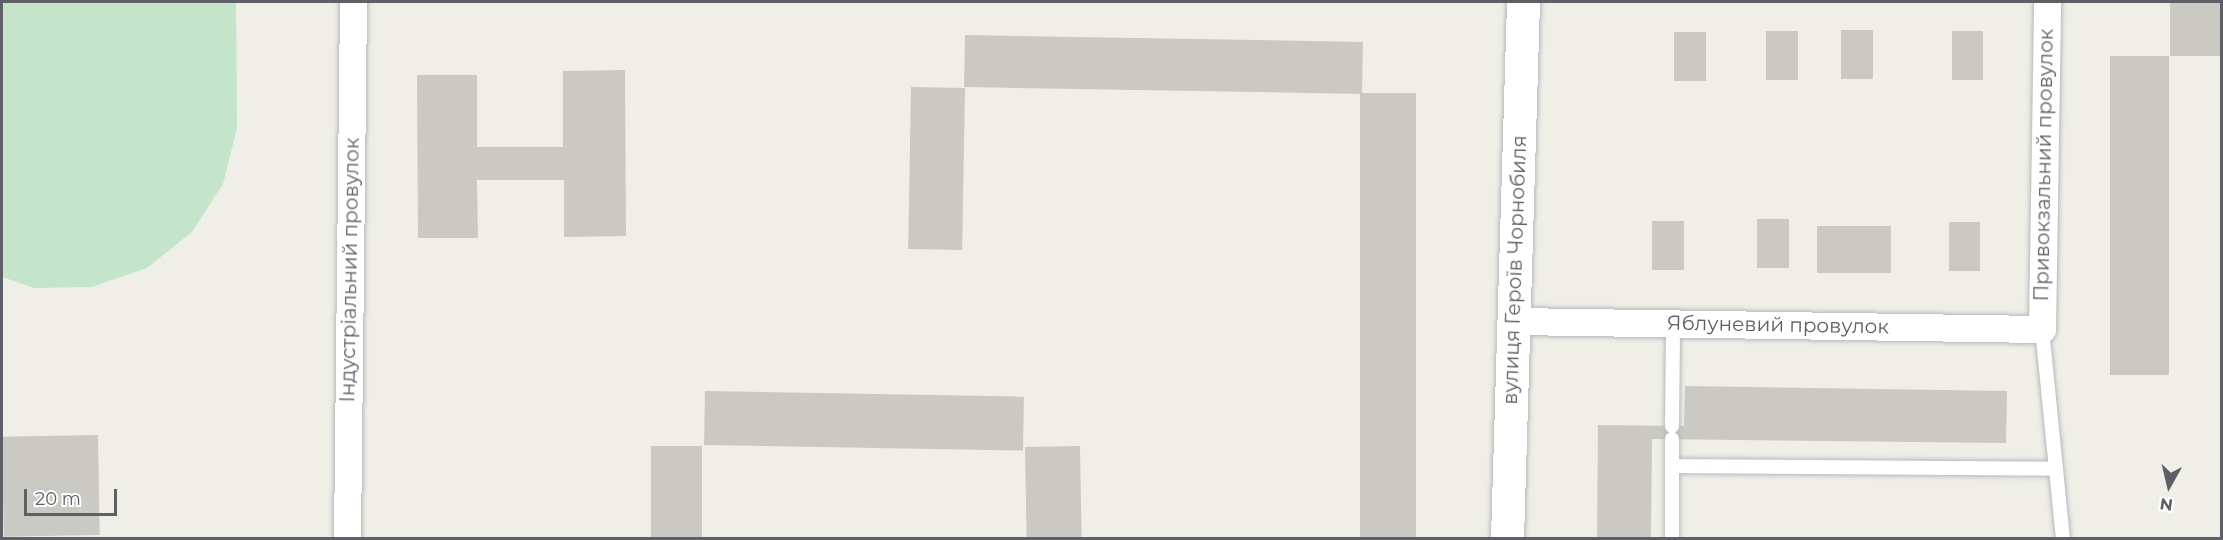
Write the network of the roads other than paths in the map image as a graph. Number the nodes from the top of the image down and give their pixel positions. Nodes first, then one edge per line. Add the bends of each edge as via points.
1 (353, 2) edge
2 (1523, 2) edge
3 (2047, 2) edge
4 (1514, 321) junction
5 (1673, 324) junction
6 (2042, 329) junction
7 (1672, 466) junction
8 (2056, 469) junction
9 (347, 538) edge
10 (1507, 538) edge
11 (1672, 538) edge
12 (2063, 538) edge

1 - 9 street, Індустріальний провулок
2 - 4 street, вулиця Героїв Чорнобиля
3 - 6 street, Привокзальний провулок
4 - 5 street, Яблуневий провулок
4 - 10 street, вулиця Героїв Чорнобиля
5 - 6 street, Яблуневий провулок
5 - 7 lane
6 - 8 lane
7 - 8 lane
7 - 11 lane
8 - 12 lane

